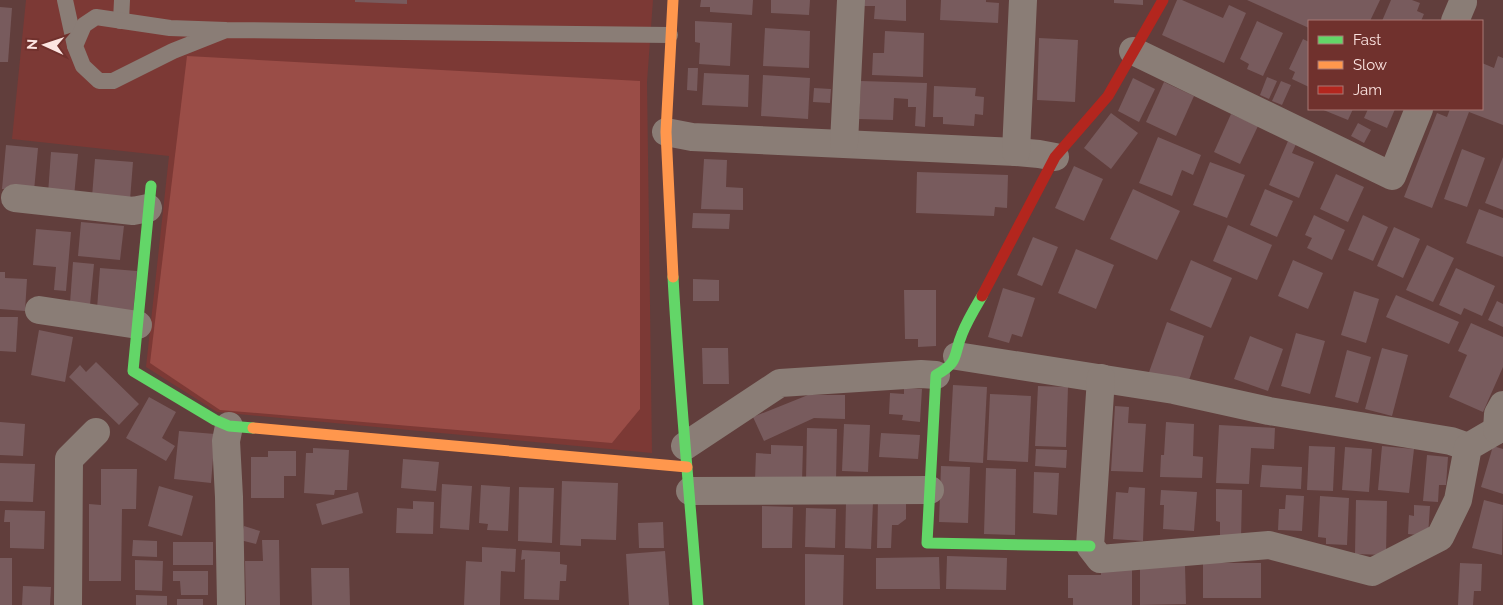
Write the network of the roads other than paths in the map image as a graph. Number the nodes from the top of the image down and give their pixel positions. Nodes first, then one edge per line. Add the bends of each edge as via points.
1 (65, 0) edge
2 (122, 0) edge
3 (673, 0) edge
4 (851, 0) edge
5 (1023, 0) edge
6 (1163, 0) edge
7 (121, 21) junction
8 (226, 30) junction
9 (670, 35) junction
10 (76, 46) junction
11 (1133, 51) junction
12 (1419, 110) edge
13 (666, 132) junction
14 (844, 143) junction
15 (1016, 152) junction
16 (1054, 157) junction
17 (149, 197) joint
18 (15, 198) dead end
19 (38, 310) dead end
20 (138, 326) junction
21 (957, 356) junction
22 (936, 376) junction
23 (1101, 378) junction
24 (1501, 421) edge
25 (229, 426) junction
26 (96, 432) dead end
27 (1468, 447) junction
28 (688, 468) junction
29 (930, 490) junction
30 (1090, 546) junction
31 (68, 605) edge
32 (231, 605) edge
33 (698, 605) edge

1 - 10 lane
2 - 7 lane
3 - 9 street
4 - 14 street
5 - 15 street
6 - 11 street
7 - 8 lane via 170,28
7 - 10 lane via 96,17 84,25
8 - 9 lane
8 - 10 lane via 173,51 113,81 98,81 84,66
9 - 13 street
11 - 12 street via 1392,176
11 - 16 street via 1108,96
13 - 14 street via 692,137
13 - 28 street via 677,349
14 - 15 street
15 - 16 street
16 - 21 street via 961,335
17 - 18 street via 133,211
17 - 20 street
19 - 20 street
20 - 25 street via 133,371
21 - 22 street via 949,369
21 - 23 street
22 - 28 street via 920,374 780,383
22 - 29 street
23 - 27 street via 1269,411 1451,441
23 - 30 street
24 - 27 street
25 - 28 street
25 - 32 street via 226,441
26 - 31 street via 69,459
27 - 30 street via 1458,500 1440,537 1372,572 1269,545 1100,559
28 - 29 street
28 - 33 street
29 - 30 street via 928,543

